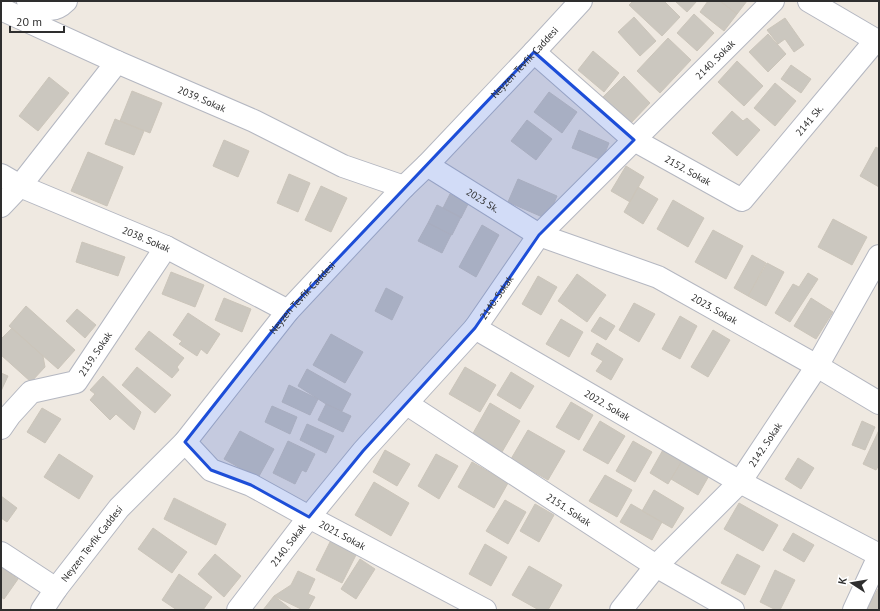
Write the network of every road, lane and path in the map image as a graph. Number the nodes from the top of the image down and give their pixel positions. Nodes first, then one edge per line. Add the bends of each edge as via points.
1 (28, 1) edge
2 (66, 1) edge
3 (581, 1) edge
4 (773, 1) edge
5 (808, 1) edge
6 (1, 9) edge
7 (877, 41) edge
8 (534, 52) junction
9 (117, 62) junction
10 (634, 140) junction
11 (427, 165) junction
12 (1, 175) edge
13 (20, 186) junction
14 (404, 187) junction
15 (742, 200) joint
16 (1, 206) edge
17 (539, 236) junction
18 (166, 247) junction
19 (879, 256) edge
20 (288, 311) junction
21 (475, 328) junction
22 (817, 366) junction
23 (879, 403) edge
24 (407, 404) junction
25 (1, 428) edge
26 (185, 442) junction
27 (740, 482) junction
28 (309, 517) junction
29 (1, 552) edge
30 (879, 555) edge
31 (656, 566) junction
32 (56, 589) junction
33 (42, 610) edge
34 (238, 610) edge
35 (485, 610) edge
36 (621, 610) edge
37 (733, 610) edge
38 (854, 610) edge

1 - 2 street via 48,10 59,8
3 - 8 street, Neyzen Tevfik Caddesi
4 - 10 street, 2140. Sokak
5 - 7 street
6 - 9 street, 2039. Sokak
7 - 15 street, 2141 Sk.
8 - 10 street, 2152. Sokak
8 - 11 street, Neyzen Tevfik Caddesi
9 - 13 street
9 - 14 street, 2039. Sokak via 254,121 343,166
10 - 15 street, 2152. Sokak
10 - 17 street, 2140. Sokak
11 - 14 street, Neyzen Tevfik Caddesi
11 - 17 street, 2023 Sk.
12 - 13 street, 2038. Sokak
13 - 16 street
13 - 18 street, 2038. Sokak
14 - 20 street, Neyzen Tevfik Caddesi
17 - 21 street, 2140. Sokak
17 - 22 street, 2023. Sokak via 658,277
18 - 20 street, 2038. Sokak
18 - 25 street, 2139. Sokak via 76,382 31,392
19 - 22 street, 2142. Sokak
20 - 26 street, Neyzen Tevfik Caddesi
21 - 24 street, 2140. Sokak
21 - 27 street, 2022. Sokak
22 - 23 street, 2023. Sokak
22 - 27 street, 2142. Sokak
24 - 28 street, 2140. Sokak via 363,451
24 - 31 street, 2151. Sokak
26 - 28 street, 2021. Sokak via 211,470 251,485
26 - 32 street, Neyzen Tevfik Caddesi via 119,508
27 - 30 street, 2022. Sokak
27 - 31 street, 2142. Sokak
28 - 34 street, 2140. Sokak
28 - 35 street, 2021. Sokak
29 - 32 street
30 - 38 street
31 - 36 street, 2142. Sokak
31 - 37 street, 2151. Sokak
32 - 33 street, Neyzen Tevfik Caddesi

